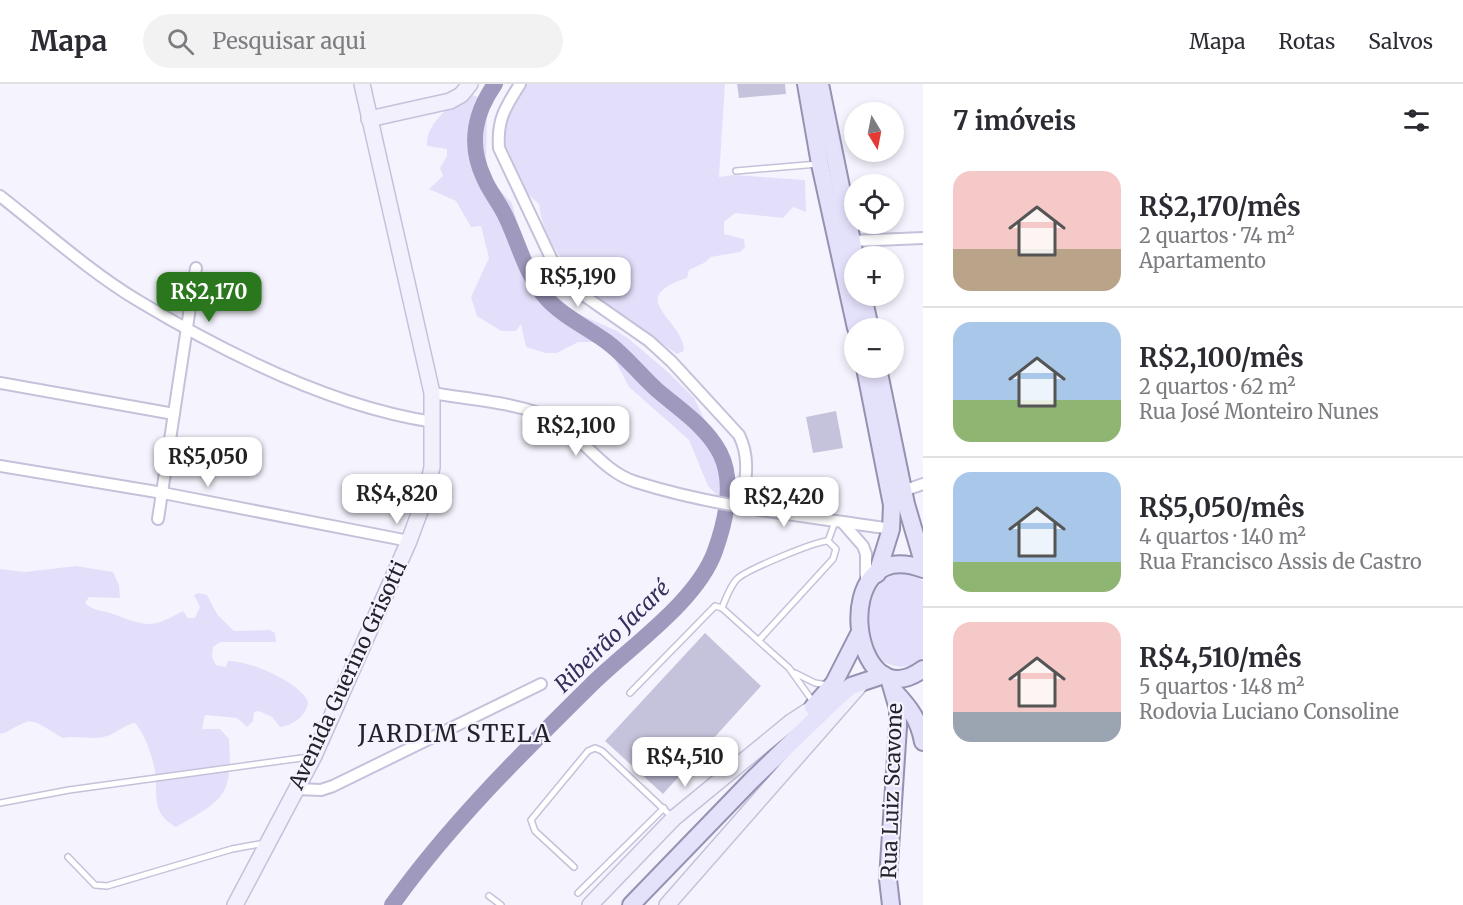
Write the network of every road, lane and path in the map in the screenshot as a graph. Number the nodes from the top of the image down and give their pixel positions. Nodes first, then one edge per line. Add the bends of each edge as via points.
1 (362, 84) edge
2 (470, 84) edge
3 (520, 84) edge
4 (806, 84) edge
5 (820, 84) edge
6 (369, 119) junction
7 (820, 164) junction
8 (736, 171) dead end
9 (0, 196) edge
10 (923, 238) edge
11 (853, 246) edge
12 (873, 246) edge
13 (196, 268) dead end
14 (854, 318) edge
15 (189, 328) junction
16 (867, 378) edge
17 (880, 378) edge
18 (0, 383) edge
19 (432, 393) junction
20 (174, 414) junction
21 (434, 423) junction
22 (0, 466) edge
23 (923, 484) edge
24 (903, 491) junction
25 (163, 494) junction
26 (731, 505) junction
27 (158, 519) dead end
28 (839, 522) junction
29 (891, 529) junction
30 (828, 541) junction
31 (409, 542) junction
32 (923, 562) edge
33 (923, 569) edge
34 (877, 574) junction
35 (866, 588) junction
36 (722, 608) junction
37 (859, 634) junction
38 (759, 640) junction
39 (789, 668) junction
40 (923, 669) edge
41 (864, 681) junction
42 (889, 681) junction
43 (542, 684) dead end
44 (832, 685) junction
45 (630, 693) dead end
46 (813, 707) junction
47 (923, 742) edge
48 (314, 756) junction
49 (751, 781) junction
50 (297, 789) junction
51 (0, 803) edge
52 (669, 813) junction
53 (655, 827) junction
54 (266, 843) junction
55 (68, 857) dead end
56 (574, 867) dead end
57 (578, 892) dead end
58 (489, 896) dead end
59 (235, 905) edge
60 (501, 905) edge
61 (590, 905) edge
62 (631, 905) edge
63 (667, 905) edge
64 (891, 905) edge

1 - 6 main road, Avenida Guerino Grisotti
2 - 6 main road via 450,100
3 - 26 street via 504,110 498,129 499,148 551,258 576,290 672,362 739,435 747,466
4 - 7 main road
5 - 11 main road
6 - 19 main road, Avenida Guerino Grisotti
7 - 8 lane
7 - 14 main road
9 - 15 street via 136,300
10 - 12 street
13 - 15 street
15 - 20 street
15 - 21 street via 283,378 404,418
16 - 29 main road via 891,491
17 - 24 main road
18 - 20 street
19 - 21 main road, Avenida Guerino Grisotti
19 - 26 street via 533,411 553,419 622,476
20 - 25 street
21 - 31 main road, Avenida Guerino Grisotti via 432,467
22 - 25 street
23 - 24 street
24 - 32 main road
25 - 27 street
25 - 31 street
26 - 28 street
28 - 29 street
28 - 30 lane
28 - 35 street via 863,546
29 - 34 main road
30 - 36 lane via 744,574 731,587
30 - 38 lane via 836,549 833,559
31 - 48 main road, Avenida Guerino Grisotti
33 - 34 main road via 900,564
34 - 35 main road
35 - 37 main road via 859,608
36 - 38 lane
36 - 45 lane via 710,608
37 - 42 main road via 868,658
37 - 44 main road
38 - 39 lane
39 - 44 lane via 815,683
39 - 46 lane
40 - 42 main road
41 - 42 main road
41 - 49 main road via 836,699
41 - 63 main road
42 - 47 main road via 913,712
42 - 64 main road, Rua Luiz Scavone via 898,727 888,879
43 - 50 street via 333,786
44 - 46 main road
46 - 49 main road
46 - 52 main road
48 - 50 main road, Avenida Guerino Grisotti
48 - 51 lane
49 - 62 main road
50 - 54 main road, Avenida Guerino Grisotti
52 - 53 main road
52 - 56 lane via 602,751 588,751 531,820 535,831
53 - 57 lane
53 - 61 main road
54 - 55 lane via 107,886 95,885
54 - 59 main road, Avenida Guerino Grisotti
58 - 60 lane

